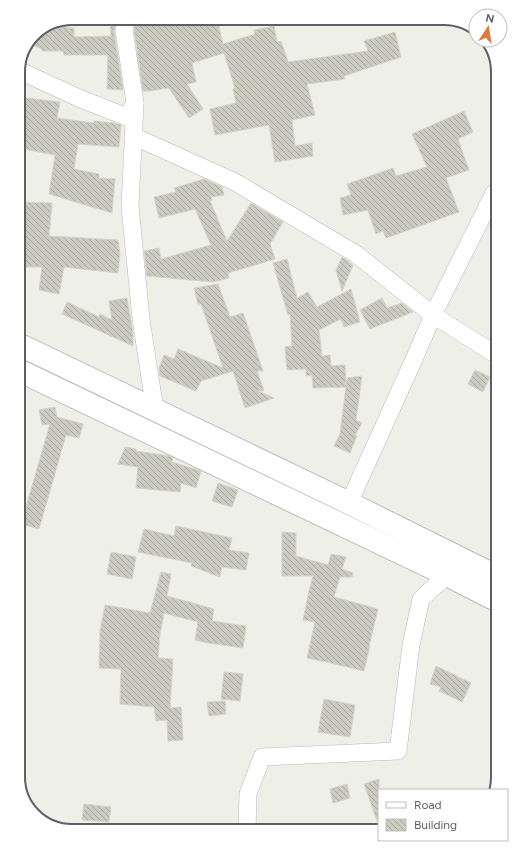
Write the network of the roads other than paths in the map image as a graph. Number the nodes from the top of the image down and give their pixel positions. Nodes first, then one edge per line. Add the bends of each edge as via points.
1 (125, 25) edge
2 (25, 73) edge
3 (135, 103) junction
4 (133, 136) junction
5 (491, 199) edge
6 (433, 315) junction
7 (25, 347) edge
8 (491, 352) edge
9 (25, 373) edge
10 (155, 410) junction
11 (349, 503) junction
12 (491, 574) edge
13 (447, 575) junction
14 (491, 597) edge
15 (247, 824) edge

1 - 3 street
2 - 3 street via 127,117
3 - 4 street
4 - 6 street via 235,182 356,254
4 - 10 street via 130,206 141,319
5 - 6 street
6 - 8 street
6 - 11 street
7 - 10 street
9 - 13 street
10 - 11 street
11 - 12 street
13 - 14 street
13 - 15 street via 421,599 412,645 398,751 262,757 248,794

